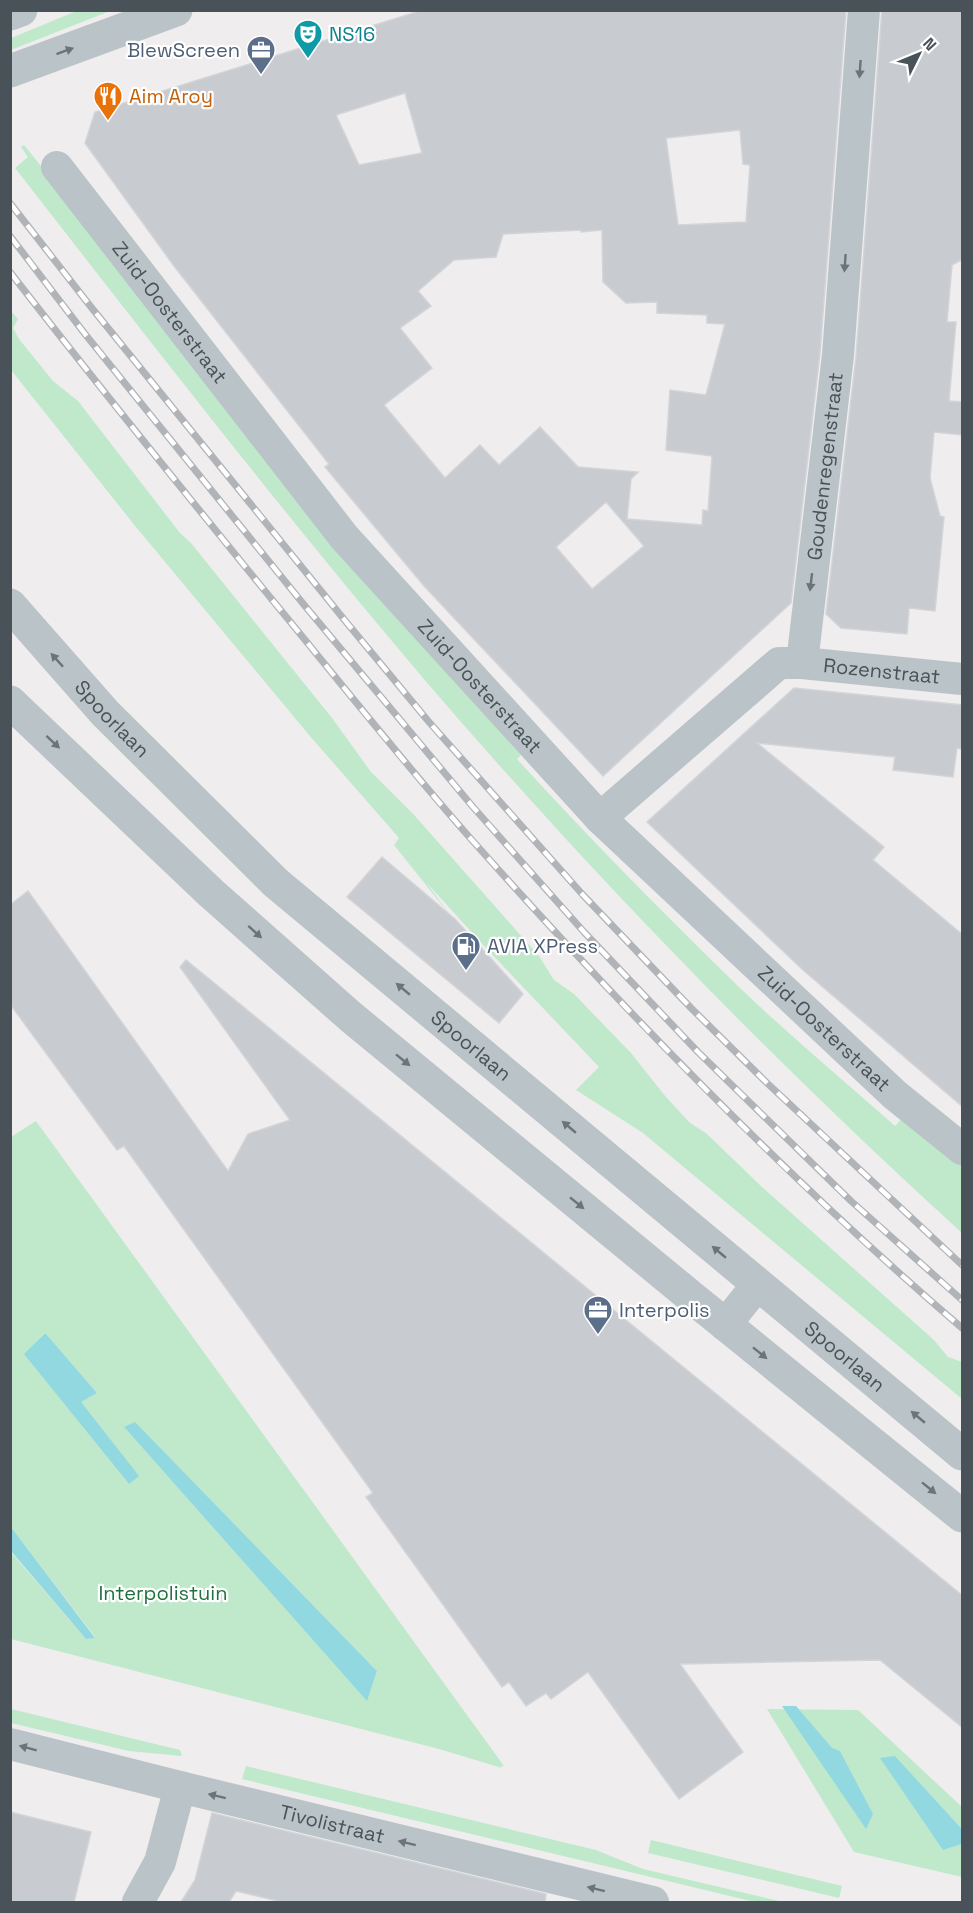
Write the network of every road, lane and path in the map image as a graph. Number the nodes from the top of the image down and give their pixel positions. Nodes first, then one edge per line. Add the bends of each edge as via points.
1 (21, 10) edge
2 (176, 10) edge
3 (864, 10) edge
4 (10, 14) edge
5 (10, 71) edge
6 (57, 167) dead end
7 (10, 605) edge
8 (802, 663) junction
9 (963, 679) edge
10 (10, 702) edge
11 (600, 818) junction
12 (963, 1149) edge
13 (758, 1284) junction
14 (725, 1325) junction
15 (963, 1454) edge
16 (963, 1516) edge
17 (10, 1744) edge
18 (180, 1787) junction
19 (138, 1902) edge
20 (653, 1902) edge

1 - 4 street
5 -> 2 street
3 -> 8 street, Goudenregenstraat via 838,355
6 - 11 street, Zuid-Oosterstraat via 344,537
13 -> 7 street, Spoorlaan via 276,883 105,712
8 - 9 street, Rozenstraat
8 - 11 street via 779,663
10 -> 14 street via 212,893 351,1017
11 - 12 street, Zuid-Oosterstraat via 895,1095
13 - 14 street
15 -> 13 street, Spoorlaan
14 -> 16 street
18 -> 17 street, Tivolistraat
18 - 19 street via 160,1862
20 -> 18 street, Tivolistraat

